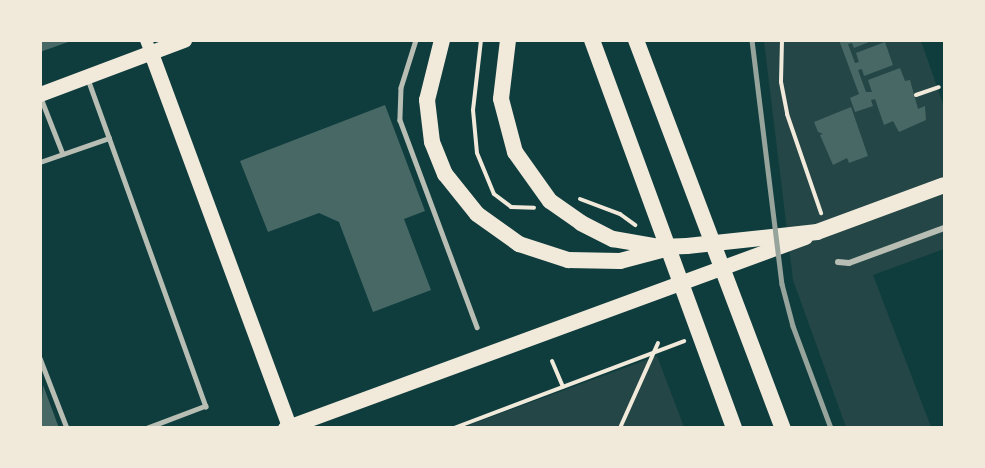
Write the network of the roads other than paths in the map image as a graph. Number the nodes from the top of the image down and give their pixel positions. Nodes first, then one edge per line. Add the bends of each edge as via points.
1 (184, 40) edge
2 (416, 40) edge
3 (442, 40) edge
4 (508, 40) edge
5 (592, 40) edge
6 (636, 40) edge
7 (148, 47) edge
8 (87, 77) junction
9 (40, 95) edge
10 (109, 138) junction
11 (63, 154) junction
12 (40, 162) edge
13 (945, 185) edge
14 (945, 228) edge
15 (816, 232) junction
16 (668, 248) junction
17 (838, 262) dead end
18 (477, 327) dead end
19 (40, 358) edge
20 (165, 421) junction
21 (288, 427) edge
22 (67, 428) edge
23 (148, 428) edge
24 (167, 428) edge
25 (734, 428) edge
26 (783, 428) edge

1 - 7 main road
2 - 18 lane via 401,88 400,120
3 - 16 highway via 427,100 437,158 454,188 490,225 519,244 568,260 620,261
4 - 15 highway via 501,80 505,121 515,152 534,183 556,206 588,228 637,244 687,246
5 - 16 highway
6 - 26 highway
7 - 8 main road
7 - 21 main road
8 - 9 main road
8 - 10 lane
9 - 11 lane
10 - 11 lane
10 - 20 lane via 206,406
11 - 12 lane
13 - 15 highway
14 - 17 street via 849,263
15 - 21 main road
16 - 25 highway
19 - 22 lane
20 - 23 lane
20 - 24 lane

